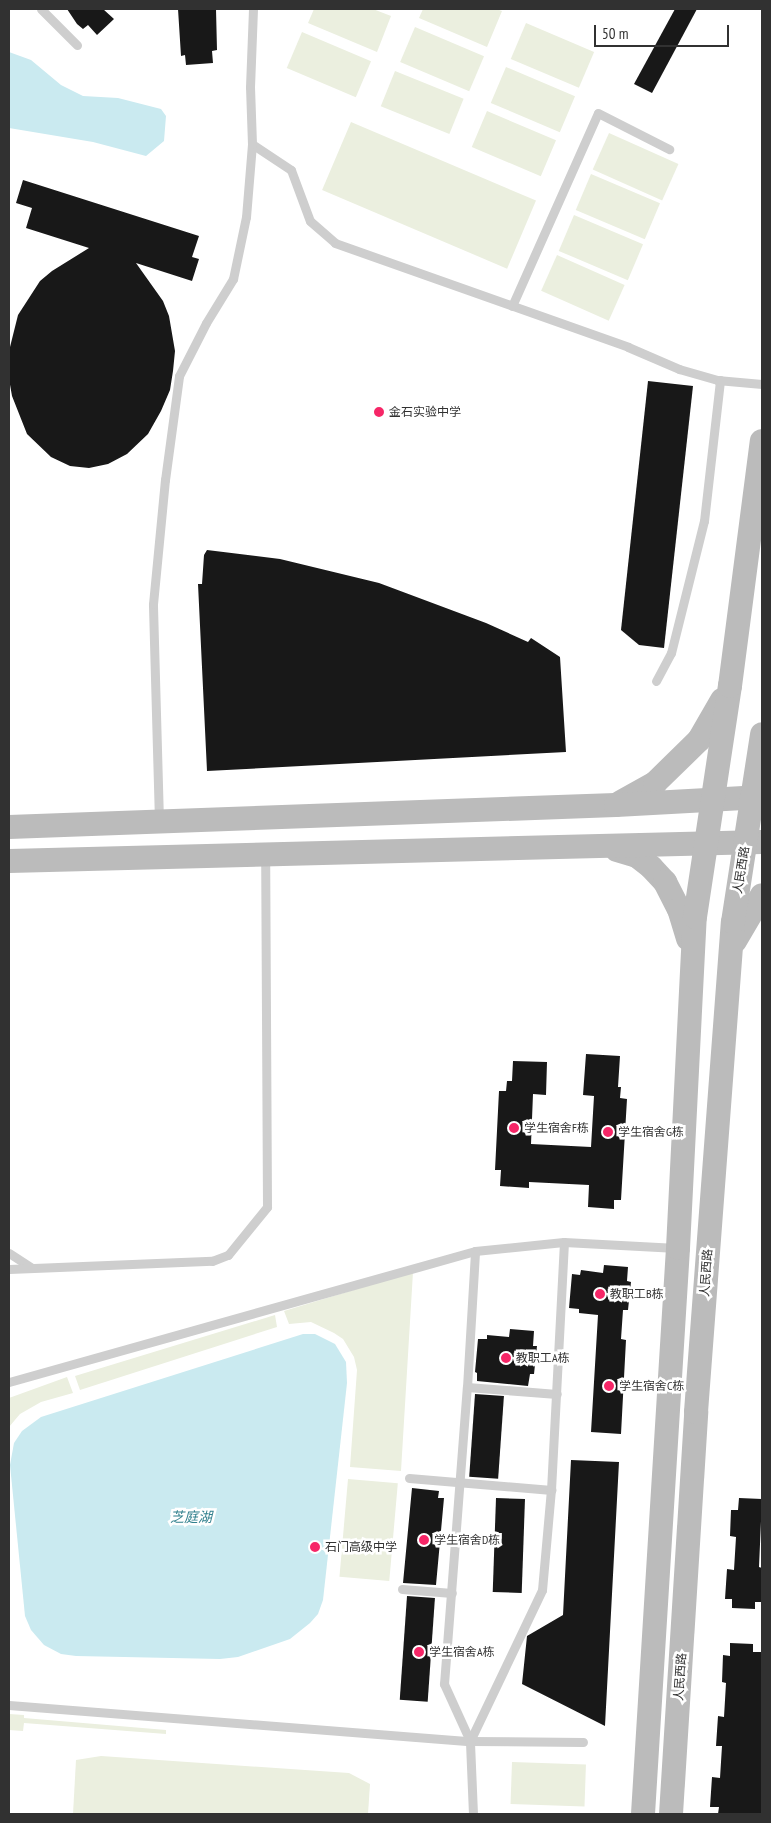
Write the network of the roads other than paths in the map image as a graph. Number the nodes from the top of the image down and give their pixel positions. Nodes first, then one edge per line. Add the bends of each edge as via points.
1 (41, 9) edge
2 (253, 9) edge
3 (77, 45) dead end
4 (252, 144) junction
5 (669, 149) dead end
6 (512, 306) junction
7 (720, 380) junction
8 (762, 384) edge
9 (762, 441) edge
10 (656, 681) dead end
11 (730, 686) junction
12 (762, 734) edge
13 (757, 797) edge
14 (714, 799) junction
15 (616, 805) junction
16 (159, 822) junction
17 (9, 827) edge
18 (754, 843) edge
19 (706, 844) junction
20 (605, 847) junction
21 (265, 854) junction
22 (9, 861) edge
23 (762, 895) edge
24 (731, 946) junction
25 (692, 965) junction
26 (564, 1242) junction
27 (678, 1248) junction
28 (474, 1251) junction
29 (9, 1253) edge
30 (32, 1268) junction
31 (9, 1269) edge
32 (9, 1382) edge
33 (467, 1387) junction
34 (557, 1394) junction
35 (408, 1478) dead end
36 (458, 1483) junction
37 (551, 1490) junction
38 (402, 1589) dead end
39 (452, 1593) junction
40 (9, 1705) edge
41 (470, 1741) junction
42 (583, 1742) dead end
43 (473, 1814) edge
44 (643, 1814) edge
45 (671, 1814) edge

1 - 3 lane
2 - 4 lane
4 - 6 lane via 291,170 310,221 335,243
4 - 16 lane via 246,217 233,279 179,376 153,604
5 - 6 lane via 598,113
6 - 7 lane via 628,347 679,369
7 - 8 lane
7 - 10 lane via 704,521 671,653
9 - 11 street
11 - 14 street
11 - 15 street via 699,740 655,783
12 - 13 street, 人民西路
13 - 14 street
13 - 18 street, 人民西路
14 - 15 street
14 - 19 street
15 - 16 street
16 - 17 street
18 - 19 street
18 - 24 street, 人民西路
19 - 20 street
19 - 25 street via 694,917
20 - 21 street
20 - 25 street via 637,856 665,882 686,930
21 - 22 street
21 - 30 lane via 267,1207 228,1255 212,1260
23 - 24 street
24 - 45 street, 人民西路 via 696,1412
25 - 27 street
26 - 27 lane
26 - 28 lane
26 - 34 lane
27 - 44 street
28 - 32 lane
28 - 33 lane
29 - 30 lane
30 - 31 lane
33 - 34 lane
33 - 36 lane
34 - 37 lane
35 - 36 lane
36 - 37 lane
36 - 39 lane
37 - 41 lane via 542,1590
38 - 39 lane
39 - 41 lane via 444,1684
40 - 41 lane
41 - 42 lane
41 - 43 lane

